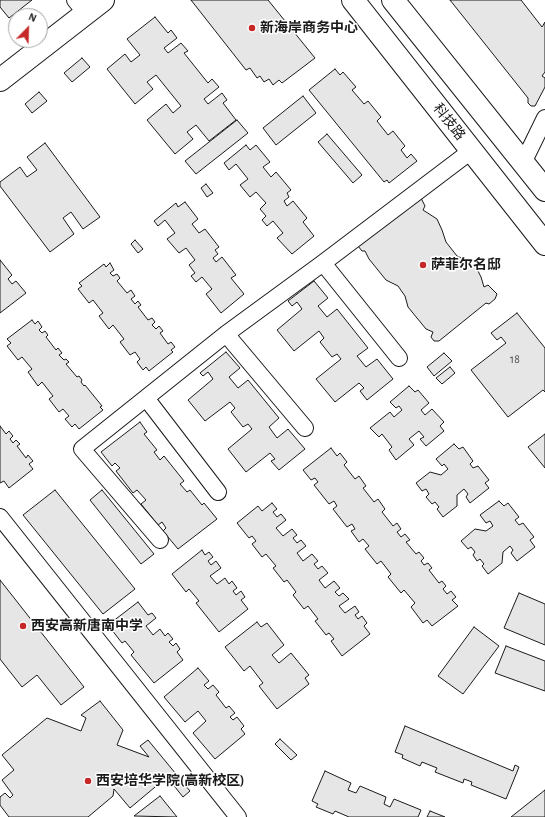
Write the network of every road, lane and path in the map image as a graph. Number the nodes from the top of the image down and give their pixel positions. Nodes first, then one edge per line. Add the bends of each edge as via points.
1 (103, 0) edge
2 (353, 0) edge
3 (394, 0) edge
4 (80, 7) edge
5 (0, 80) edge
6 (545, 118) edge
7 (471, 151) junction
8 (523, 163) junction
9 (545, 190) edge
10 (545, 244) edge
11 (323, 263) junction
12 (226, 334) junction
13 (399, 358) dead end
14 (146, 398) junction
15 (305, 428) dead end
16 (218, 492) dead end
17 (0, 517) edge
18 (160, 540) dead end
19 (238, 817) edge

1 - 4 main road
2 - 7 main road, 科技路
3 - 8 main road
4 - 5 main road
6 - 8 street
7 - 10 main road, 科技路
7 - 11 street
8 - 9 main road
11 - 12 street
11 - 13 street
12 - 14 street
12 - 15 street
14 - 16 street
14 - 18 street via 82,449
17 - 19 street

